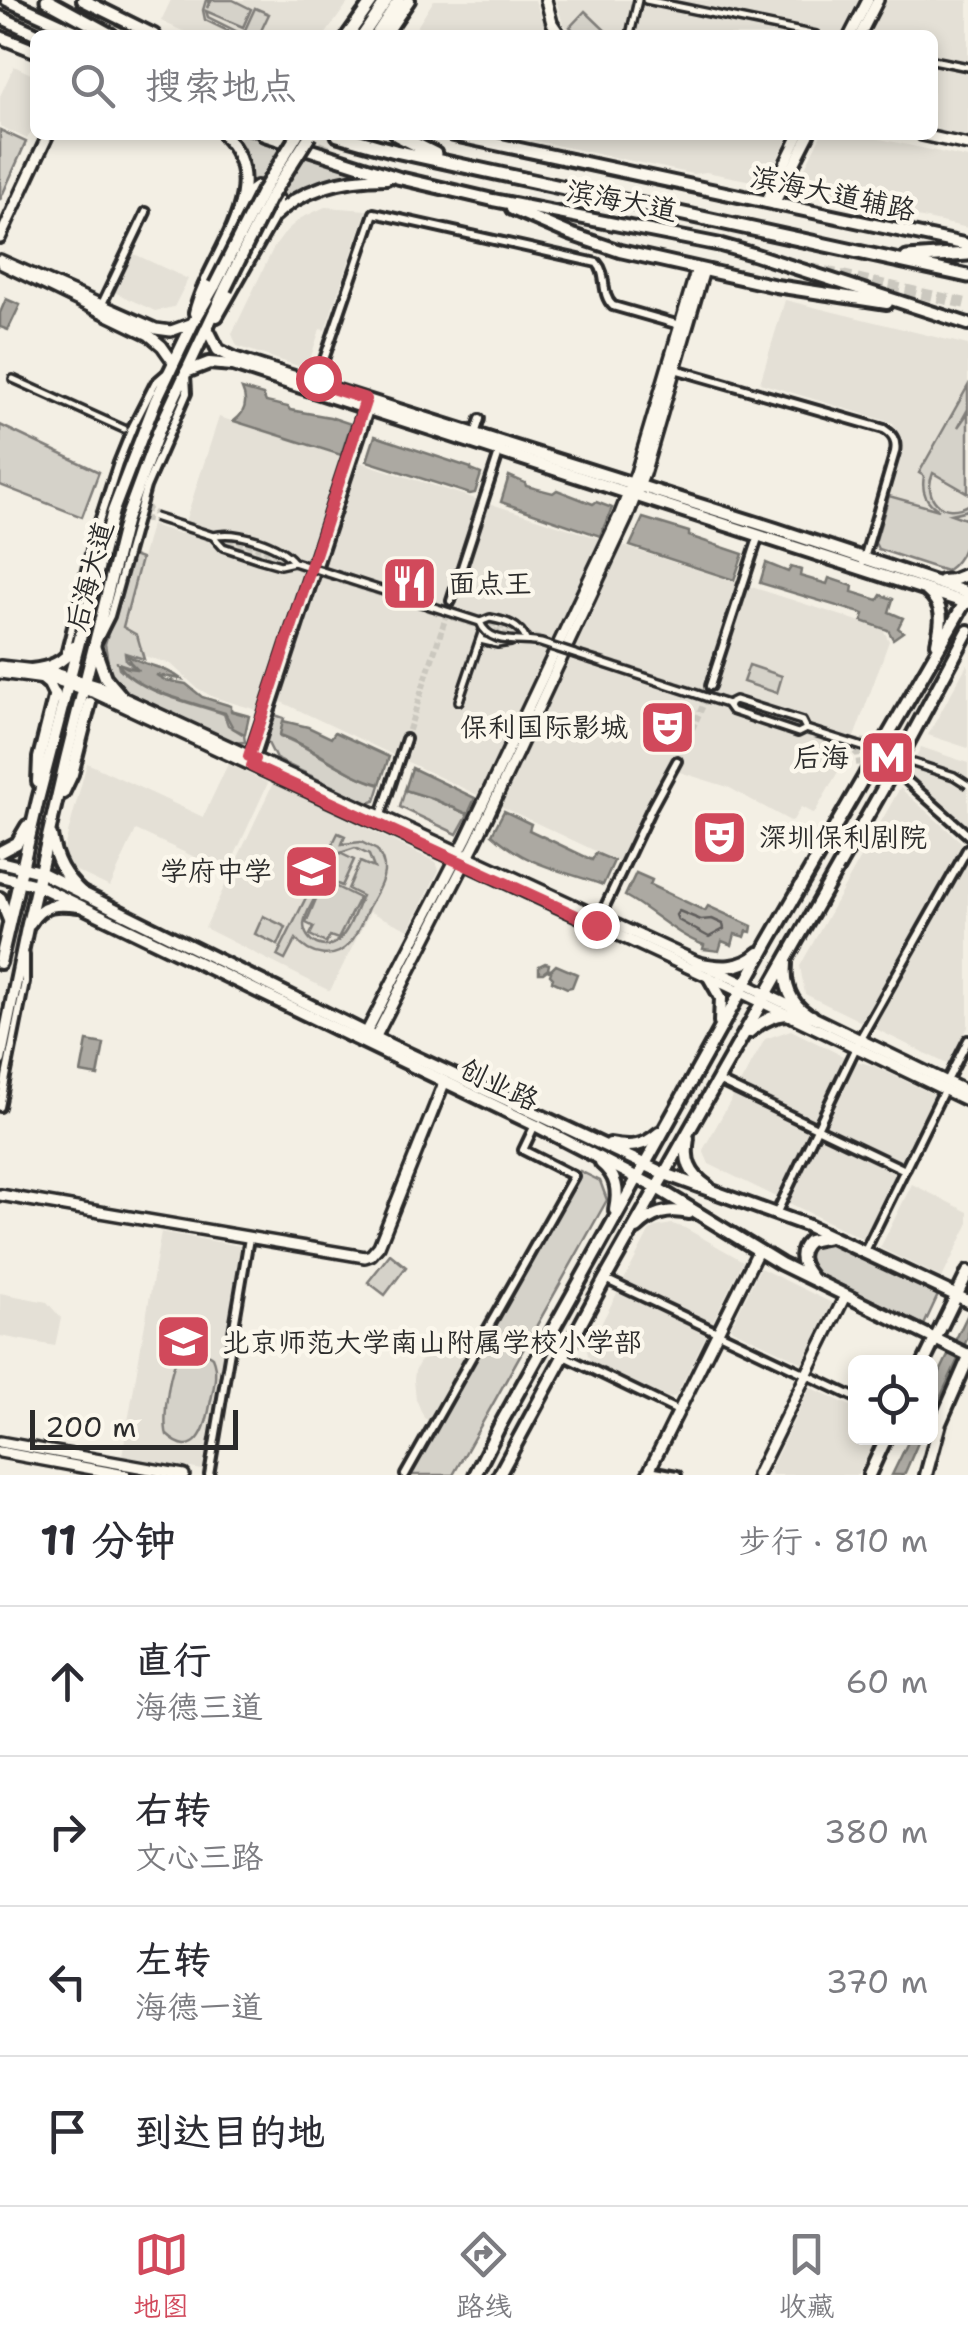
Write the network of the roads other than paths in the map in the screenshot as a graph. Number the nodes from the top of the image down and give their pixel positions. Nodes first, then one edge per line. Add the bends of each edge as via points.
1 (6, 0) edge
2 (47, 0) edge
3 (83, 0) edge
4 (374, 0) edge
5 (386, 0) edge
6 (399, 0) edge
7 (409, 0) edge
8 (546, 0) edge
9 (638, 0) edge
10 (646, 0) edge
11 (868, 0) edge
12 (878, 0) edge
13 (0, 19) edge
14 (73, 30) edge
15 (103, 30) edge
16 (144, 30) edge
17 (352, 30) edge
18 (366, 30) edge
19 (379, 30) edge
20 (389, 30) edge
21 (557, 30) edge
22 (631, 30) edge
23 (792, 30) edge
24 (853, 30) edge
25 (863, 30) edge
26 (30, 31) edge
27 (0, 37) edge
28 (30, 50) edge
29 (938, 61) edge
30 (968, 67) edge
31 (938, 138) edge
32 (46, 140) edge
33 (228, 140) edge
34 (274, 140) edge
35 (277, 140) edge
36 (294, 140) edge
37 (307, 140) edge
38 (356, 140) edge
39 (407, 140) edge
40 (477, 140) edge
41 (798, 140) edge
42 (806, 140) edge
43 (282, 142) junction
44 (968, 145) edge
45 (452, 163) junction
46 (399, 178) junction
47 (493, 200) junction
48 (770, 204) junction
49 (242, 205) junction
50 (146, 212) dead end
51 (273, 217) junction
52 (0, 238) edge
53 (968, 245) edge
54 (968, 254) edge
55 (894, 259) junction
56 (0, 261) edge
57 (701, 269) junction
58 (968, 276) edge
59 (220, 287) junction
60 (910, 306) junction
61 (100, 308) junction
62 (193, 323) junction
63 (968, 324) edge
64 (684, 326) junction
65 (207, 328) junction
66 (172, 366) junction
67 (675, 369) junction
68 (186, 372) junction
69 (13, 379) dead end
70 (316, 383) junction
71 (367, 404) junction
72 (480, 419) dead end
73 (124, 429) dead end
74 (475, 434) junction
75 (501, 448) junction
76 (634, 489) junction
77 (154, 516) dead end
78 (761, 530) junction
79 (213, 536) junction
80 (294, 562) junction
81 (862, 563) junction
82 (968, 574) edge
83 (926, 584) junction
84 (967, 599) edge
85 (451, 601) tunnel mouth
86 (82, 627) junction
87 (968, 631) edge
88 (481, 632) junction
89 (526, 641) junction
90 (968, 643) edge
91 (94, 645) junction
92 (935, 650) junction
93 (957, 652) junction
94 (62, 660) junction
95 (0, 666) edge
96 (31, 670) junction
97 (0, 674) edge
98 (42, 678) junction
99 (69, 680) junction
100 (84, 684) junction
101 (710, 686) tunnel mouth
102 (55, 694) junction
103 (103, 697) junction
104 (122, 697) junction
105 (460, 701) dead end
106 (90, 702) junction
107 (728, 704) junction
108 (74, 726) junction
109 (56, 729) junction
110 (806, 729) junction
111 (406, 739) tunnel mouth
112 (251, 761) junction
113 (677, 761) tunnel mouth
114 (894, 769) junction
115 (968, 785) edge
116 (38, 800) junction
117 (54, 812) junction
118 (379, 820) junction
119 (50, 826) junction
120 (968, 835) edge
121 (968, 848) edge
122 (0, 852) edge
123 (462, 858) junction
124 (0, 862) edge
125 (22, 866) junction
126 (40, 872) junction
127 (0, 876) edge
128 (18, 880) junction
129 (37, 885) junction
130 (83, 894) junction
131 (0, 898) edge
132 (79, 906) junction
133 (598, 921) junction
134 (9, 922) junction
135 (26, 934) junction
136 (769, 941) junction
137 (1, 957) edge
138 (786, 957) junction
139 (697, 963) junction
140 (709, 976) junction
141 (743, 988) junction
142 (763, 998) junction
143 (786, 1013) junction
144 (812, 1016) junction
145 (714, 1038) junction
146 (369, 1039) junction
147 (740, 1039) junction
148 (968, 1040) edge
149 (858, 1043) junction
150 (0, 1060) edge
151 (717, 1080) junction
152 (444, 1083) junction
153 (945, 1086) junction
154 (968, 1092) edge
155 (968, 1101) edge
156 (0, 1106) edge
157 (537, 1120) junction
158 (667, 1126) junction
159 (817, 1128) junction
160 (690, 1129) junction
161 (594, 1140) junction
162 (589, 1154) junction
163 (645, 1165) junction
164 (904, 1170) junction
165 (664, 1174) junction
166 (638, 1178) junction
167 (657, 1188) junction
168 (0, 1194) edge
169 (726, 1197) junction
170 (776, 1214) junction
171 (706, 1219) junction
172 (611, 1224) junction
173 (630, 1236) junction
174 (835, 1237) junction
175 (249, 1238) junction
176 (758, 1251) junction
177 (865, 1251) junction
178 (968, 1272) edge
179 (606, 1279) junction
180 (815, 1282) junction
181 (845, 1296) junction
182 (962, 1298) edge
183 (717, 1332) junction
184 (939, 1340) junction
185 (929, 1355) edge
186 (564, 1356) junction
187 (967, 1356) edge
188 (807, 1374) junction
189 (848, 1394) edge
190 (678, 1411) junction
191 (0, 1442) edge
192 (883, 1445) edge
193 (0, 1452) edge
194 (82, 1466) edge
195 (648, 1472) edge
196 (125, 1475) edge
197 (184, 1475) edge
198 (209, 1475) edge
199 (405, 1475) edge
200 (475, 1475) edge
201 (499, 1475) edge
202 (678, 1475) edge
203 (757, 1475) edge
204 (868, 1475) edge
205 (926, 1475) edge

1 - 14 main road
2 - 15 highway
3 - 16 main road
4 - 17 main road
5 - 18 main road
6 - 19 main road
7 - 20 main road
8 - 21 street
9 - 22 street
10 - 23 street
11 - 24 street
12 - 25 street
13 - 26 main road
27 - 28 main road
29 - 30 street
31 - 44 street
32 - 52 street
33 - 49 main road via 242,165
34 - 43 main road
35 - 43 main road, 滨海大道
36 - 59 main road, 后海大道, bridge via 262,192
37 - 59 main road, 后海大道, bridge
38 - 45 highway, 滨海大道
39 - 45 highway
40 - 48 main road, 滨海大道辅路
41 - 48 street
42 - 48 street
43 - 46 main road, 滨海大道
45 - 55 highway, 滨海大道
46 - 47 main road, 滨海大道
46 - 51 main road via 309,192
47 - 57 main road via 595,244
47 - 60 main road, 滨海大道 via 721,245
48 - 53 main road, 滨海大道辅路
49 - 51 main road via 253,188 266,188 277,199
49 - 62 main road
50 - 61 street
51 - 65 main road
54 - 55 highway
55 - 58 highway, 滨海大道
56 - 61 street
57 - 60 main road
57 - 64 street
59 - 62 main road, 后海大道
59 - 65 main road, 后海大道
60 - 63 main road, 滨海大道
61 - 62 street via 165,330
61 - 66 street via 154,338
62 - 66 main road, 后海大道
64 - 67 street
64 - 70 street via 613,306 597,263 374,213
64 - 76 street
65 - 68 main road, 后海大道
65 - 70 main road via 226,355
66 - 86 main road, 后海大道 via 116,500
66 - 94 street via 155,383 118,463
67 - 76 street
67 - 81 street via 892,436 895,452
68 - 71 main road via 228,364
68 - 91 main road, 后海大道 via 133,498
69 - 73 street
70 - 71 main road
71 - 74 main road
71 - 75 main road
71 - 112 street
72 - 74 street
74 - 75 main road
75 - 76 main road
75 - 85 street
76 - 78 main road
76 - 123 street via 569,644
77 - 79 street, bridge
78 - 81 main road
78 - 101 street
79 - 80 street, bridge via 223,547 280,566
79 - 80 street, bridge via 228,532 284,551
80 - 88 street, bridge
81 - 83 main road
82 - 83 main road
83 - 84 main road
83 - 92 main road via 940,609
84 - 92 main road
86 - 94 main road
86 - 99 main road, 后海大道
87 - 93 main road
88 - 89 street, bridge via 510,643
88 - 89 street, bridge via 490,618 518,626
88 - 105 street
89 - 107 street, bridge
90 - 93 main road
91 - 100 main road, 后海大道
91 - 104 main road via 102,672
92 - 136 main road
93 - 114 main road
94 - 96 main road
95 - 96 street
96 - 99 street
97 - 98 street
98 - 99 street
98 - 102 main road
99 - 100 street
99 - 109 main road, 后海大道
100 - 103 street
100 - 104 street
100 - 108 main road, 后海大道
102 - 109 main road
102 - 116 main road via 39,758
103 - 106 main road
103 - 112 street
104 - 112 street
106 - 108 main road
106 - 117 main road via 72,774
107 - 110 street, bridge via 732,712 798,733
107 - 110 street, bridge via 735,700 787,716
108 - 117 main road, 后海大道
109 - 116 main road, 后海大道
110 - 115 street, bridge
111 - 118 street
112 - 118 street
113 - 133 street
114 - 120 street
114 - 138 main road
116 - 122 main road via 21,838
116 - 125 main road, 后海大道
117 - 119 main road, 后海大道
118 - 123 street
119 - 126 main road, 后海大道
119 - 130 main road via 57,862
121 - 149 street
123 - 133 street
123 - 146 street
124 - 125 main road, 创业路
125 - 126 main road, 创业路
125 - 128 main road, 后海大道
126 - 129 main road, 后海大道
126 - 130 main road, 创业路
127 - 128 main road, 创业路
128 - 129 main road, 创业路
128 - 134 main road, 后海大道
129 - 132 main road, 创业路
129 - 135 main road, 后海大道
130 - 146 main road, 创业路
131 - 134 main road
132 - 135 main road via 46,906
132 - 146 main road, 创业路
133 - 139 street
133 - 140 street
134 - 137 main road, 后海大道
135 - 150 main road, 后海大道
135 - 156 street via 25,982
136 - 139 main road via 741,966
136 - 141 main road
138 - 142 main road
138 - 144 main road via 787,988
139 - 141 street
140 - 141 street
140 - 145 main road via 721,998
141 - 142 street
141 - 145 main road
142 - 143 street
142 - 144 street
142 - 147 main road
143 - 144 main road
143 - 147 main road via 761,1021
143 - 149 street
144 - 149 street
145 - 158 main road
146 - 152 main road, 创业路
146 - 157 main road, 创业路
147 - 151 main road
148 - 153 street
149 - 153 street
149 - 159 street
151 - 159 street
151 - 160 main road
152 - 157 main road, 创业路
152 - 175 street via 371,1255
153 - 154 street
153 - 155 street
153 - 164 street
157 - 161 main road, 创业路
157 - 162 main road, 创业路
157 - 199 street via 523,1150 574,1176
158 - 161 main road via 635,1146
158 - 163 main road
159 - 164 street
159 - 170 street
160 - 165 main road
160 - 169 main road via 688,1166
161 - 163 main road, 创业路
162 - 166 main road, 创业路
162 - 172 main road via 617,1184
163 - 165 main road, 创业路
163 - 166 main road
164 - 177 street
165 - 167 main road
165 - 169 main road, 创业路
166 - 167 main road, 创业路
166 - 172 main road
167 - 171 main road, 创业路
167 - 173 main road
168 - 175 street
169 - 170 main road, 创业路
170 - 174 main road, 创业路
171 - 173 main road via 662,1212
171 - 176 main road, 创业路
172 - 200 main road
173 - 179 main road
174 - 177 main road, 创业路
174 - 180 main road via 804,1244 802,1262
175 - 198 street
176 - 180 main road, 创业路
176 - 183 street
177 - 182 main road, 创业路
178 - 182 main road
179 - 183 street
179 - 186 main road
180 - 181 main road, 创业路
181 - 184 main road, 创业路
181 - 188 street
182 - 184 main road
183 - 188 street
183 - 190 street
184 - 185 main road
184 - 187 main road, 创业路
186 - 190 street
186 - 201 main road
187 - 205 main road
188 - 189 street
188 - 203 street
190 - 195 street
191 - 194 street
192 - 204 main road
193 - 194 street
194 - 196 street
194 - 197 street
195 - 202 street

